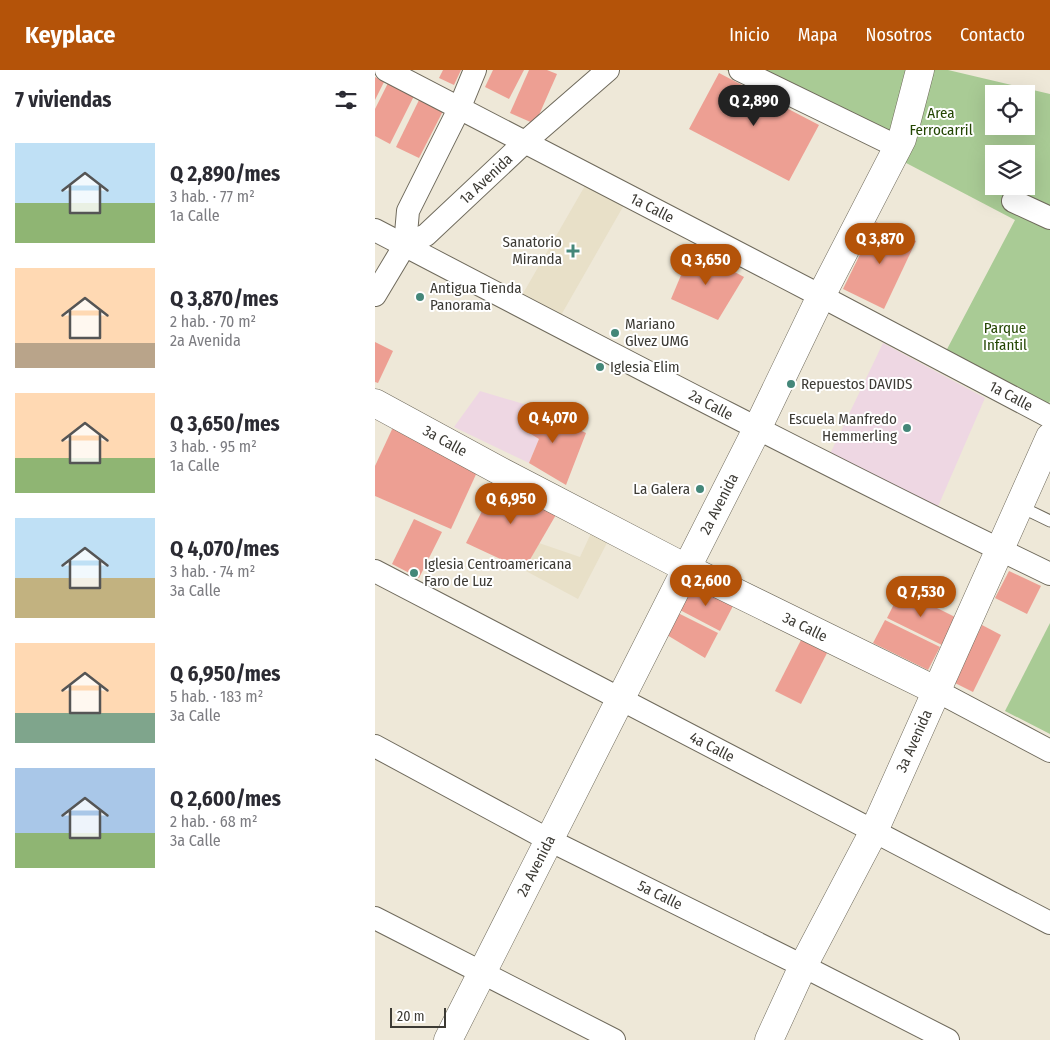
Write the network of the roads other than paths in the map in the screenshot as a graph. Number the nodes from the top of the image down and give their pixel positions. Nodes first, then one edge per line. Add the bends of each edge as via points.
1 (386, 70) edge
2 (475, 70) edge
3 (608, 70) edge
4 (739, 70) edge
5 (920, 70) edge
6 (459, 109) junction
7 (525, 142) junction
8 (898, 148) junction
9 (1013, 202) dead end
10 (1050, 218) edge
11 (375, 230) edge
12 (405, 246) junction
13 (375, 295) edge
14 (821, 296) junction
15 (375, 403) edge
16 (1050, 417) edge
17 (757, 429) junction
18 (1050, 437) edge
19 (1019, 506) junction
20 (1050, 521) edge
21 (999, 549) junction
22 (686, 568) junction
23 (375, 572) edge
24 (1050, 574) edge
25 (937, 691) junction
26 (621, 699) junction
27 (375, 746) edge
28 (1050, 751) edge
29 (874, 831) junction
30 (549, 840) junction
31 (375, 918) edge
32 (1050, 923) edge
33 (803, 966) junction
34 (483, 973) junction
35 (449, 1040) edge
36 (614, 1040) edge
37 (769, 1040) edge
38 (948, 1040) edge

1 - 6 street, 1a Calle
2 - 6 street
3 - 7 street, 1a Avenida
4 - 8 street
5 - 8 main road, 2a Avenida
6 - 7 street, 1a Calle
6 - 12 street via 408,212
7 - 12 street, 1a Avenida via 426,236
7 - 14 street, 1a Calle
8 - 14 main road, 2a Avenida
9 - 10 street
11 - 12 street, 2a Calle
12 - 13 street
12 - 17 street, 2a Calle
14 - 16 street, 1a Calle
14 - 17 main road, 2a Avenida
15 - 22 main road, 3a Calle
17 - 21 street, 2a Calle
17 - 22 main road, 2a Avenida
18 - 19 main road, 3a Avenida
19 - 20 lane
19 - 21 main road, 3a Avenida
21 - 24 street, 2a Calle
21 - 25 main road, 3a Avenida
22 - 25 main road, 3a Calle
22 - 26 main road, 2a Avenida
23 - 26 street, 4a Calle
25 - 28 street, 3a Calle
25 - 29 main road, 3a Avenida
26 - 29 street, 4a Calle
26 - 30 main road, 2a Avenida
27 - 30 street, 5a Calle
29 - 32 street, 4a Calle
29 - 33 main road, 3a Avenida
30 - 33 street, 5a Calle
30 - 34 main road, 2a Avenida
31 - 34 street
33 - 37 main road, 3a Avenida
33 - 38 street, 5a Calle
34 - 35 main road, 2a Avenida
34 - 36 street

